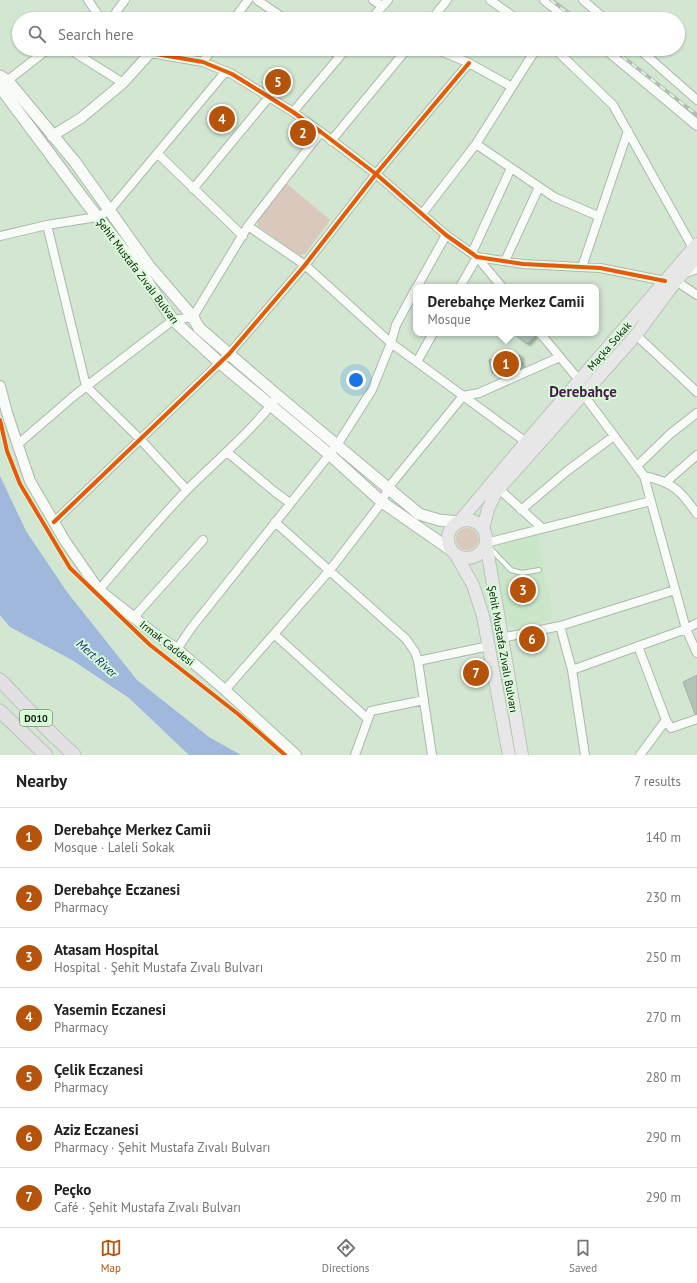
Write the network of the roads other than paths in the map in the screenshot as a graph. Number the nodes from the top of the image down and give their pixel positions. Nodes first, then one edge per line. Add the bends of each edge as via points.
1 (88, 0) edge
2 (125, 0) edge
3 (248, 0) edge
4 (257, 0) edge
5 (373, 0) edge
6 (388, 0) edge
7 (447, 0) edge
8 (490, 0) edge
9 (545, 0) edge
10 (582, 0) edge
11 (382, 6) junction
12 (94, 12) edge
13 (116, 12) edge
14 (239, 12) edge
15 (275, 12) edge
16 (377, 12) edge
17 (438, 12) edge
18 (507, 12) edge
19 (555, 12) edge
20 (597, 12) edge
21 (39, 56) edge
22 (80, 56) edge
23 (147, 56) edge
24 (168, 56) edge
25 (207, 56) edge
26 (340, 56) edge
27 (401, 56) edge
28 (452, 56) edge
29 (532, 56) edge
30 (562, 56) edge
31 (614, 56) edge
32 (647, 56) edge
33 (203, 62) junction
34 (469, 63) junction
35 (226, 71) junction
36 (2, 83) edge
37 (123, 83) junction
38 (512, 87) junction
39 (269, 97) junction
40 (697, 100) edge
41 (293, 112) junction
42 (697, 125) edge
43 (628, 131) junction
44 (321, 132) junction
45 (52, 136) junction
46 (331, 141) junction
47 (476, 144) junction
48 (158, 154) junction
49 (511, 168) junction
50 (376, 174) junction
51 (539, 187) junction
52 (193, 189) junction
53 (110, 210) junction
54 (422, 214) junction
55 (598, 216) junction
56 (97, 217) junction
57 (47, 225) junction
58 (248, 226) junction
59 (446, 235) junction
60 (0, 236) edge
61 (243, 236) junction
62 (696, 250) edge
63 (474, 255) junction
64 (505, 261) junction
65 (305, 265) junction
66 (582, 267) junction
67 (697, 269) edge
68 (674, 279) junction
69 (418, 284) edge
70 (461, 284) edge
71 (499, 284) edge
72 (413, 294) edge
73 (697, 295) edge
74 (193, 317) junction
75 (173, 320) junction
76 (636, 335) junction
77 (431, 336) edge
78 (542, 336) edge
79 (391, 343) junction
80 (229, 354) junction
81 (560, 357) junction
82 (417, 362) junction
83 (220, 363) junction
84 (579, 380) junction
85 (0, 386) edge
86 (86, 386) junction
87 (697, 392) edge
88 (583, 394) junction
89 (463, 396) junction
90 (274, 400) junction
91 (697, 414) edge
92 (614, 436) junction
93 (140, 439) junction
94 (526, 442) junction
95 (18, 445) junction
96 (336, 445) junction
97 (227, 452) junction
98 (329, 454) junction
99 (697, 455) edge
100 (636, 466) junction
101 (644, 476) junction
102 (666, 482) junction
103 (388, 488) junction
104 (499, 489) junction
105 (187, 490) junction
106 (651, 501) junction
107 (290, 502) junction
108 (382, 502) junction
109 (521, 510) junction
110 (697, 514) edge
111 (54, 522) junction
112 (275, 522) junction
113 (459, 522) junction
114 (542, 528) junction
115 (483, 529) junction
116 (203, 540) dead end
117 (486, 544) junction
118 (454, 552) junction
119 (330, 570) junction
120 (539, 570) dead end
121 (99, 590) junction
122 (675, 590) junction
123 (134, 618) junction
124 (697, 623) edge
125 (560, 626) junction
126 (686, 628) junction
127 (274, 634) junction
128 (501, 638) junction
129 (489, 646) junction
130 (638, 646) junction
131 (177, 649) junction
132 (697, 653) edge
133 (418, 661) junction
134 (572, 670) junction
135 (0, 680) edge
136 (225, 690) junction
137 (424, 700) junction
138 (0, 711) edge
139 (368, 719) junction
140 (697, 719) edge
141 (666, 720) junction
142 (46, 755) edge
143 (74, 755) edge
144 (296, 755) edge
145 (354, 755) edge
146 (432, 755) edge
147 (509, 755) edge
148 (522, 755) edge
149 (585, 755) edge
150 (640, 755) edge

1 - 12 street
2 - 13 street
3 - 14 street
4 - 15 street
5 - 11 street
6 - 11 street
7 - 17 street
8 - 18 street
9 - 19 street
10 - 20 street
11 - 16 street
21 - 36 street
22 - 37 street
23 - 37 street
24 - 33 street
25 - 33 street
26 - 41 street
27 - 46 street
28 - 34 street
29 - 38 street
30 - 43 street via 613,105
31 - 42 street
32 - 40 street
33 - 35 street
34 - 38 street
34 - 50 street
35 - 39 street
35 - 48 street
36 - 45 main road, Şehit Mustafa Zıvalı Bulvarı
36 - 56 main road, Şehit Mustafa Zıvalı Bulvarı
37 - 45 street via 81,118
38 - 47 street
39 - 41 street
39 - 52 street
41 - 44 street
43 - 55 street
43 - 62 street
44 - 46 street
44 - 58 street
45 - 53 main road, Şehit Mustafa Zıvalı Bulvarı via 75,162
46 - 50 street
47 - 49 street
47 - 54 street
48 - 52 street
48 - 53 street
49 - 51 street
49 - 63 street
50 - 54 street
50 - 65 street
51 - 55 street via 554,197
51 - 64 street
52 - 61 street
53 - 56 street
53 - 74 main road, Şehit Mustafa Zıvalı Bulvarı via 149,266
54 - 59 street
55 - 66 street
56 - 57 street
56 - 75 main road, Şehit Mustafa Zıvalı Bulvarı via 141,272
57 - 60 street
57 - 86 street
58 - 61 street
58 - 65 street
59 - 63 street
59 - 69 street
61 - 74 street
62 - 68 main road, Maçka Sokak
62 - 68 main road, Maçka Sokak
63 - 64 street
63 - 70 street
63 - 71 street
64 - 66 street
65 - 79 street
65 - 80 street
66 - 68 street
67 - 68 street
68 - 73 street
68 - 76 main road, Maçka Sokak
68 - 84 main road, Maçka Sokak
72 - 79 street via 396,325
74 - 75 street
74 - 80 main road, Şehit Mustafa Zıvalı Bulvarı via 199,328
75 - 83 main road, Şehit Mustafa Zıvalı Bulvarı
75 - 86 street
76 - 87 street
76 - 88 main road, Maçka Sokak
77 - 82 street
78 - 81 street
79 - 82 street
79 - 96 street via 372,390
80 - 83 street
80 - 90 main road, Şehit Mustafa Zıvalı Bulvarı
81 - 84 street
81 - 89 street via 479,393
82 - 89 street
83 - 90 main road, Şehit Mustafa Zıvalı Bulvarı
83 - 93 street
84 - 94 main road, Maçka Sokak
85 - 95 street, Irmak Caddesi
86 - 93 street
86 - 95 street
88 - 92 street
88 - 104 main road, Maçka Sokak
89 - 94 street
89 - 103 street
90 - 96 main road, Şehit Mustafa Zıvalı Bulvarı
90 - 97 street
90 - 98 main road, Şehit Mustafa Zıvalı Bulvarı
91 - 100 street via 670,434
92 - 100 street
92 - 109 street
93 - 105 street
93 - 111 street
94 - 113 main road, Maçka Sokak
95 - 111 street, Irmak Caddesi via 30,482
96 - 98 street
96 - 103 main road, Şehit Mustafa Zıvalı Bulvarı
97 - 105 street
97 - 107 street
98 - 107 street
98 - 108 main road, Şehit Mustafa Zıvalı Bulvarı
99 - 102 street
100 - 101 street
101 - 102 street
101 - 106 street
102 - 110 street via 686,498
103 - 108 street
103 - 113 main road, Şehit Mustafa Zıvalı Bulvarı via 419,514
104 - 109 street
104 - 115 main road, Maçka Sokak via 488,510
105 - 121 street
106 - 114 street
106 - 122 street
107 - 112 street
108 - 118 main road, Şehit Mustafa Zıvalı Bulvarı
108 - 119 street
109 - 114 street
111 - 121 street, Irmak Caddesi
112 - 119 street
112 - 131 street
113 - 115 main road via 469,520
113 - 118 main road via 453,526 448,538
114 - 117 street
115 - 117 main road
116 - 123 street
117 - 118 main road via 474,557 462,558
117 - 120 lane via 511,570 522,573
117 - 128 main road, Şehit Mustafa Zıvalı Bulvarı
118 - 129 main road, Şehit Mustafa Zıvalı Bulvarı via 473,585
119 - 127 street
119 - 133 street via 406,639
121 - 123 street, Irmak Caddesi
122 - 125 street
122 - 126 street
123 - 131 street, Irmak Caddesi
124 - 126 street
125 - 128 street
125 - 134 street
126 - 130 street
126 - 132 street
127 - 136 street
127 - 139 street
128 - 148 main road, Şehit Mustafa Zıvalı Bulvarı
129 - 133 street
129 - 147 main road, Şehit Mustafa Zıvalı Bulvarı
130 - 134 street
130 - 141 street
131 - 136 street, Irmak Caddesi
133 - 137 street
134 - 149 street
135 - 143 highway, D010
136 - 144 street, Irmak Caddesi
137 - 139 street via 371,710
137 - 146 street
138 - 142 highway, D010
139 - 145 street
140 - 141 street via 671,728
141 - 150 street

